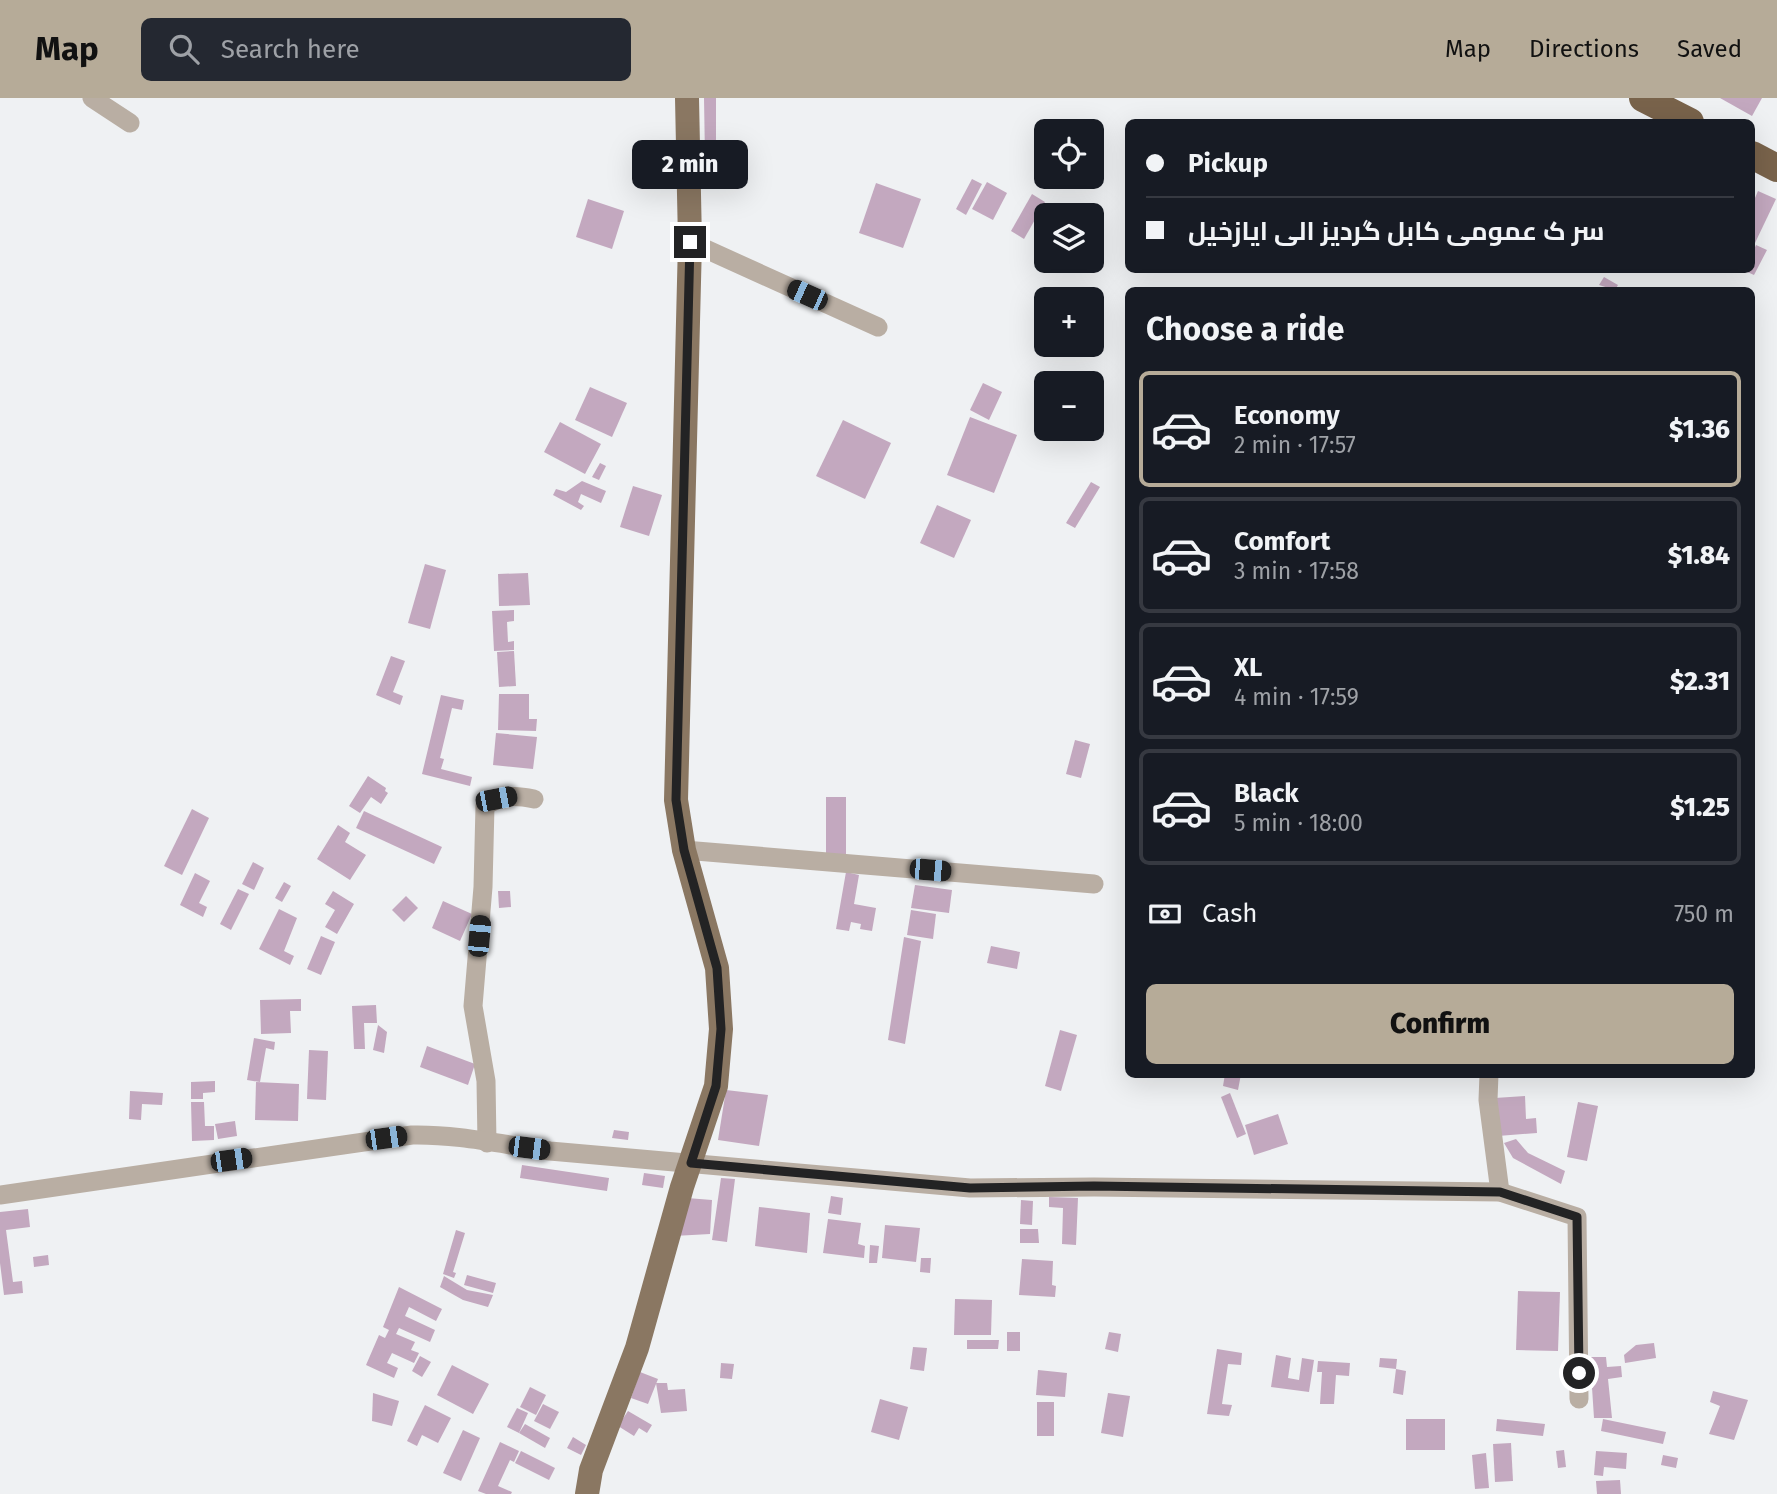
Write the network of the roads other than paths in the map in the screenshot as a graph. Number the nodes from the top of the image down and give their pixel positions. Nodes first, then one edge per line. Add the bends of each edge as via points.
1 (92, 98) edge
2 (687, 98) edge
3 (1643, 98) edge
4 (1684, 119) edge
5 (130, 123) dead end
6 (1755, 157) edge
7 (1777, 168) edge
8 (690, 242) junction
9 (878, 327) dead end
10 (534, 799) dead end
11 (684, 850) junction
12 (1094, 884) dead end
13 (1489, 1078) edge
14 (487, 1143) junction
15 (691, 1163) junction
16 (1500, 1192) junction
17 (0, 1195) edge
18 (1579, 1399) dead end
19 (587, 1494) edge

1 - 5 street
2 - 8 main road
3 - 4 highway
6 - 7 highway
8 - 9 street
8 - 11 main road via 676,800
10 - 14 street via 513,795 485,806 473,1006 486,1081
11 - 12 street
11 - 15 main road via 717,968 721,1029 716,1086
13 - 16 street
14 - 15 street
14 - 17 street via 444,1134 412,1135
15 - 16 street via 970,1188
15 - 19 main road via 638,1348 591,1470
16 - 18 street via 1577,1217

